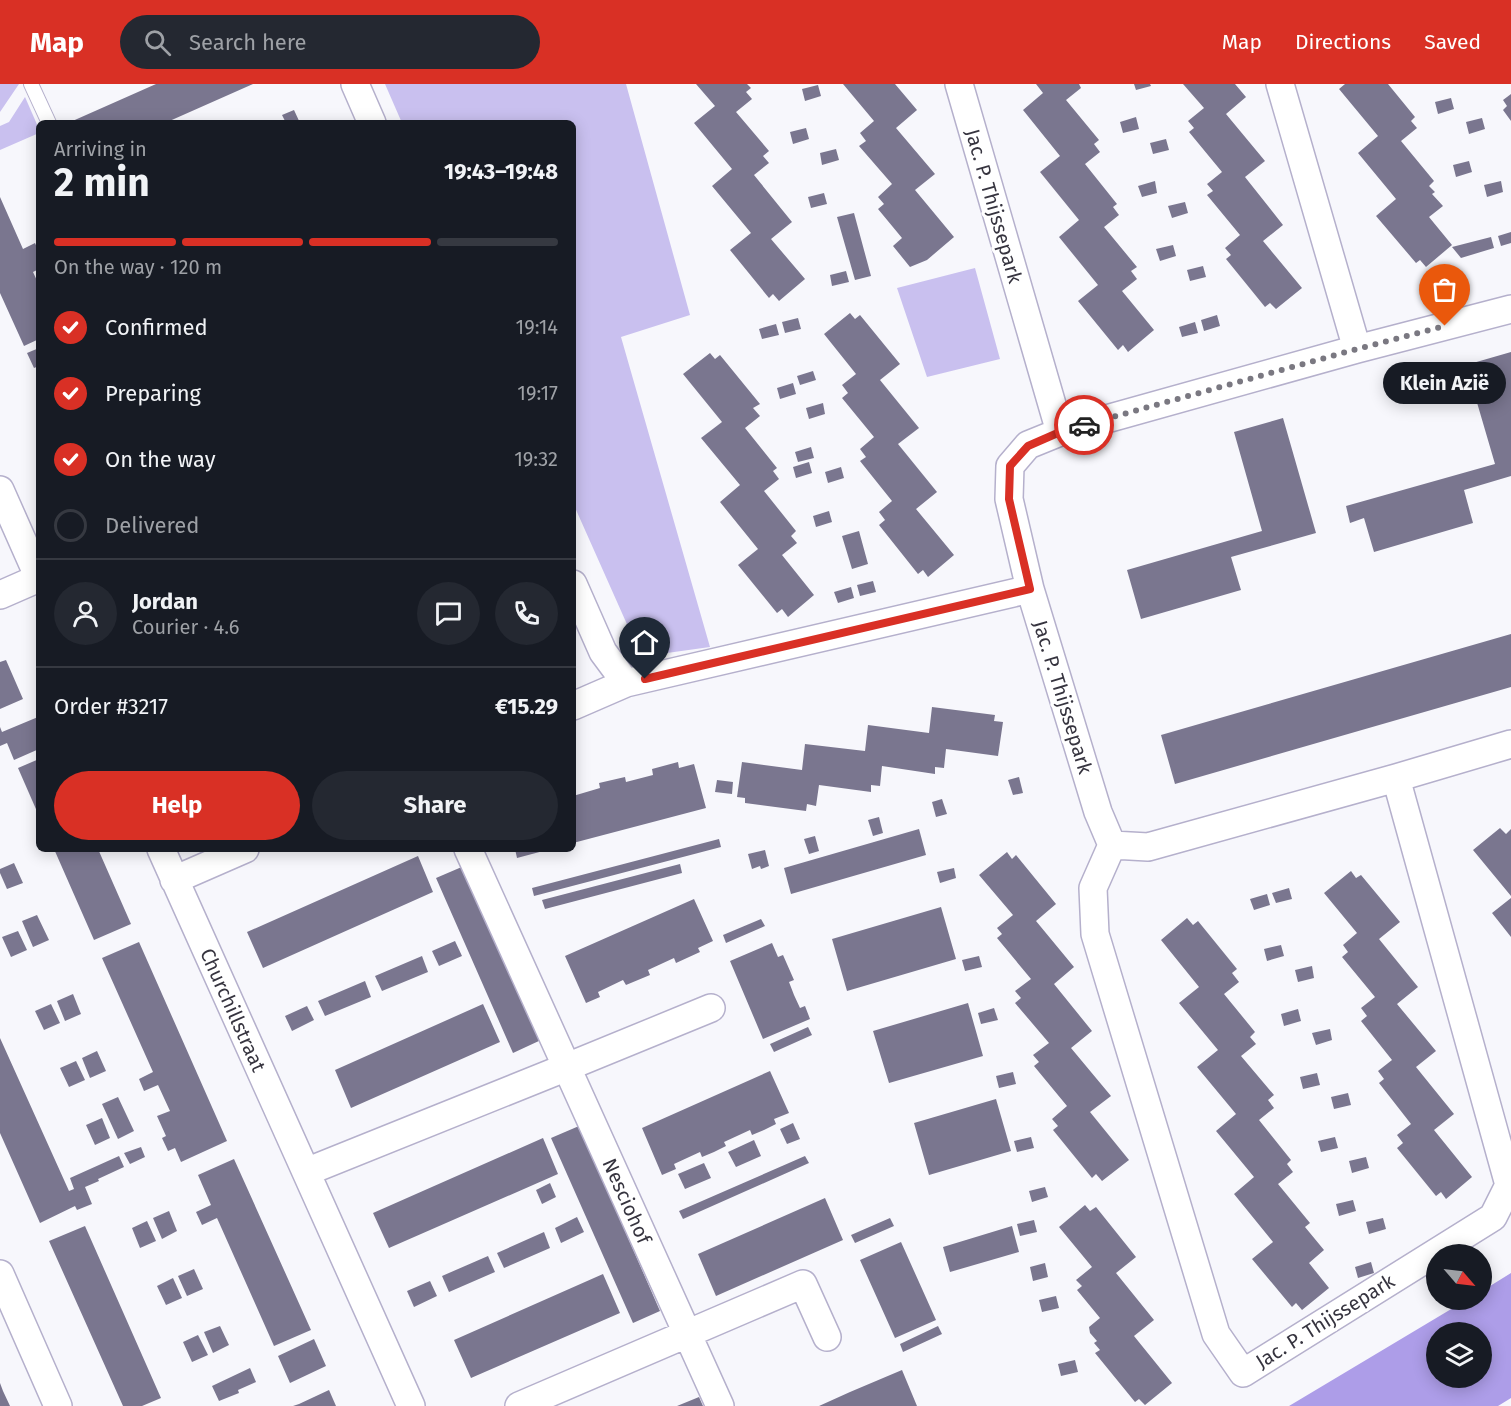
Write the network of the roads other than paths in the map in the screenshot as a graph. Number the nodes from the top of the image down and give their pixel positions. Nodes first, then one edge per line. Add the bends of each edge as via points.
1 (31, 84) edge
2 (355, 84) edge
3 (959, 84) edge
4 (1280, 84) edge
5 (48, 120) edge
6 (371, 120) edge
7 (1511, 309) edge
8 (1357, 349) junction
9 (1060, 432) junction
10 (0, 490) edge
11 (36, 571) edge
12 (36, 579) edge
13 (1030, 589) junction
14 (576, 591) edge
15 (0, 596) edge
16 (626, 683) junction
17 (576, 705) edge
18 (1511, 744) edge
19 (1396, 778) junction
20 (1112, 845) junction
21 (162, 852) edge
22 (238, 852) edge
23 (469, 852) edge
24 (174, 880) junction
25 (711, 1008) dead end
26 (567, 1068) junction
27 (306, 1172) junction
28 (0, 1274) edge
29 (687, 1334) junction
30 (827, 1338) dead end
31 (58, 1406) edge
32 (411, 1406) edge
33 (519, 1406) edge
34 (720, 1406) edge

1 - 5 lane
2 - 6 street
3 - 9 street, Jac. P. Thijssepark
4 - 8 street
7 - 8 street, Jac. P. Thijssepark
8 - 9 street, Jac. P. Thijssepark
9 - 13 street, Jac. P. Thijssepark via 1028,446 1010,466 1009,499
10 - 11 street
12 - 15 street
13 - 16 street
13 - 20 street, Jac. P. Thijssepark via 1098,812
14 - 16 street via 603,652
16 - 17 street
18 - 19 street
19 - 20 street via 1148,847
19 - 20 street, Jac. P. Thijssepark via 1509,1185 1493,1217 1243,1373 1216,1334 1095,934 1093,888
21 - 24 street, Churchillstraat
22 - 24 street
23 - 26 street, Nesciohof
24 - 27 street, Churchillstraat
25 - 26 street
26 - 27 street
26 - 29 street, Nesciohof
27 - 32 street, Churchillstraat
28 - 31 street
29 - 30 street via 803,1284
29 - 33 street
29 - 34 street, Nesciohof

